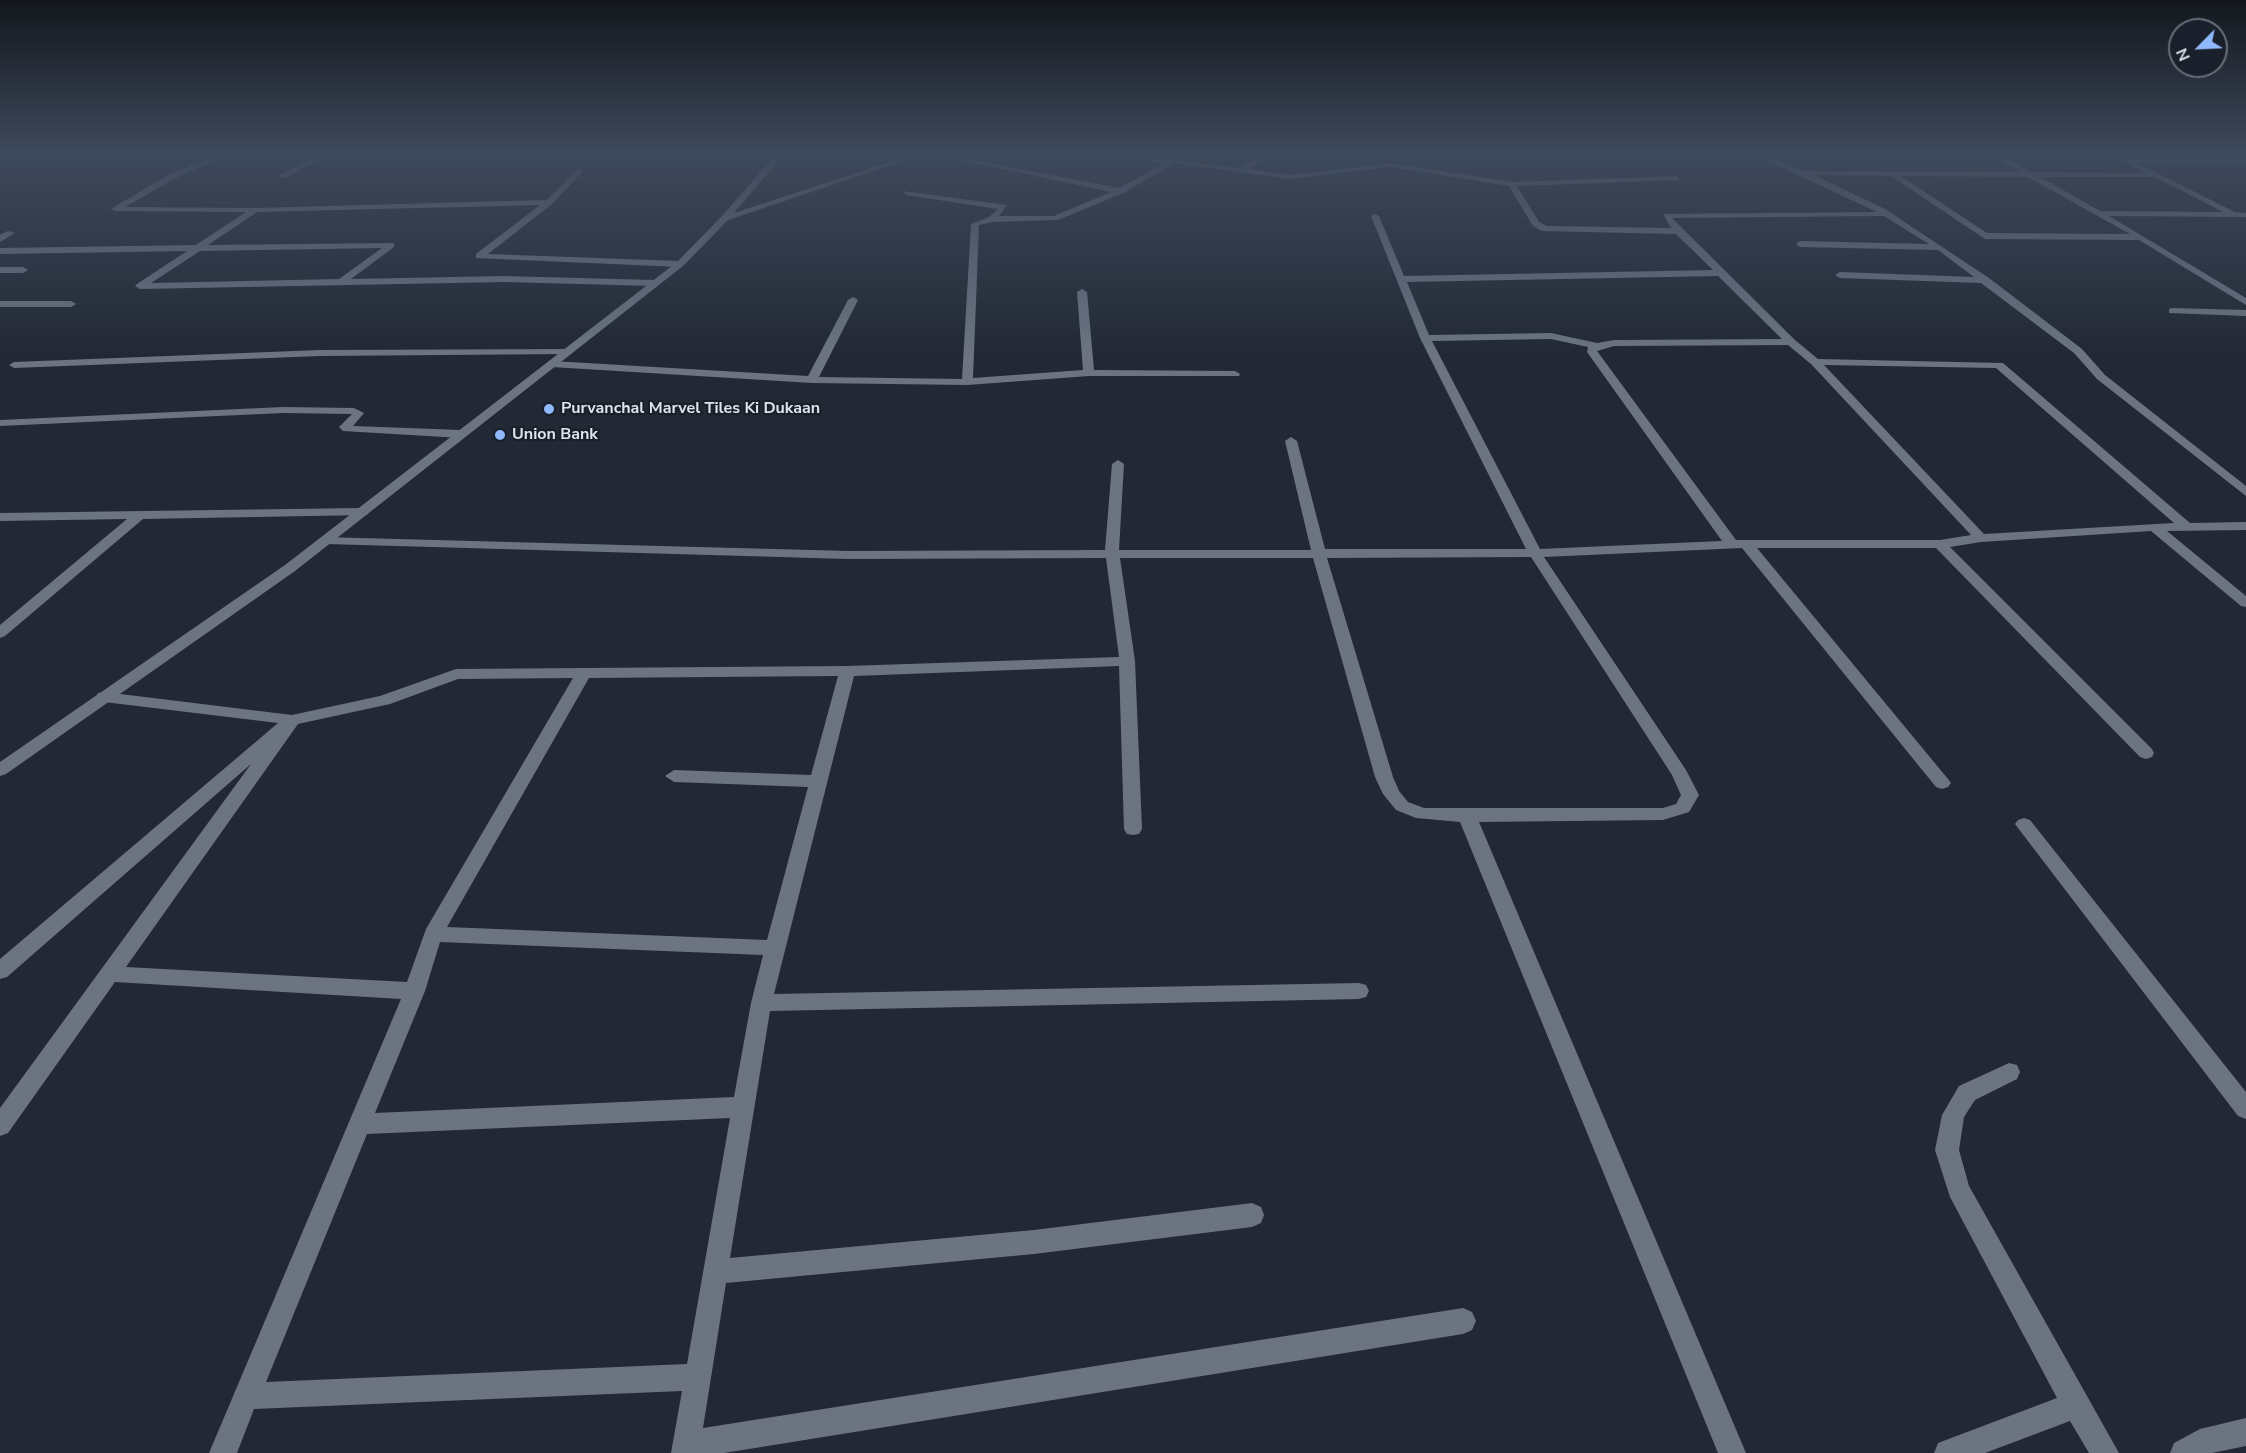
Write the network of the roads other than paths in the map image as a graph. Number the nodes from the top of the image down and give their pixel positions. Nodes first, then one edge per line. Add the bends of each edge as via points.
1 (238, 221) edge
2 (524, 221) edge
3 (722, 221) edge
4 (986, 221) edge
5 (1377, 221) edge
6 (1534, 221) edge
7 (1670, 221) edge
8 (1898, 221) edge
9 (1963, 221) edge
10 (2113, 221) edge
11 (1678, 231) junction
12 (0, 233) edge
13 (2141, 237) junction
14 (0, 239) edge
15 (1800, 244) dead end
16 (1940, 247) junction
17 (192, 250) junction
18 (0, 251) edge
19 (680, 264) junction
20 (0, 270) edge
21 (23, 270) dead end
22 (1720, 273) junction
23 (1840, 275) dead end
24 (1401, 279) junction
25 (1986, 280) junction
26 (341, 282) junction
27 (656, 283) junction
28 (1082, 292) dead end
29 (853, 300) dead end
30 (2246, 302) edge
31 (0, 303) edge
32 (71, 304) dead end
33 (2172, 311) dead end
34 (2246, 313) edge
35 (1425, 338) junction
36 (1791, 342) junction
37 (1597, 346) junction
38 (567, 351) junction
39 (1815, 362) junction
40 (552, 364) junction
41 (14, 365) dead end
42 (1089, 373) junction
43 (1234, 374) dead end
44 (813, 380) junction
45 (967, 382) junction
46 (0, 423) edge
47 (461, 434) junction
48 (1291, 441) dead end
49 (1118, 464) dead end
50 (2246, 492) edge
51 (362, 512) junction
52 (140, 515) junction
53 (3, 520) edge
54 (2246, 526) edge
55 (2154, 527) junction
56 (2187, 527) junction
57 (1981, 538) junction
58 (327, 540) junction
59 (1739, 544) junction
60 (1940, 544) junction
61 (1319, 553) junction
62 (1535, 553) junction
63 (1112, 554) junction
64 (2246, 603) edge
65 (0, 633) edge
66 (1127, 661) junction
67 (847, 671) junction
68 (584, 673) junction
69 (104, 697) junction
70 (292, 720) junction
71 (2146, 753) dead end
72 (0, 770) edge
73 (674, 776) dead end
74 (818, 781) junction
75 (1942, 783) dead end
76 (1467, 816) junction
77 (2024, 825) dead end
78 (1132, 829) dead end
79 (433, 934) junction
80 (776, 948) junction
81 (0, 972) edge
82 (109, 974) junction
83 (415, 991) junction
84 (1359, 992) dead end
85 (761, 1003) junction
86 (2009, 1072) dead end
87 (743, 1107) junction
88 (2246, 1109) edge
89 (360, 1124) junction
90 (0, 1126) edge
91 (1252, 1215) dead end
92 (716, 1272) junction
93 (1462, 1321) dead end
94 (698, 1377) junction
95 (246, 1396) junction
96 (2076, 1405) junction
97 (2246, 1432) edge
98 (686, 1449) edge
99 (223, 1453) edge
100 (1732, 1453) edge
101 (1948, 1453) edge
102 (2105, 1453) edge
103 (2184, 1453) edge

1 - 17 street
2 - 19 street via 478,256
3 - 19 street
4 - 45 street via 975,224
5 - 24 street
6 - 11 street via 1545,229
7 - 11 street
8 - 16 street
9 - 13 street via 1985,236
10 - 13 street
11 - 22 street
12 - 14 street via 11,233
13 - 30 street
15 - 16 street
16 - 25 street
17 - 18 street
17 - 26 street via 391,245
17 - 26 street via 140,286
19 - 27 street
20 - 21 street
22 - 24 street
22 - 36 street
23 - 25 street
24 - 35 street
25 - 50 street via 2078,351 2101,377
26 - 27 street via 504,279
27 - 38 street
28 - 42 street
29 - 44 street
31 - 32 street
33 - 34 street
35 - 37 street via 1551,336
35 - 62 street
36 - 37 street
36 - 39 street
37 - 59 street via 1591,350 1593,355
38 - 40 street
38 - 41 street via 343,352
39 - 56 street via 1999,365
39 - 57 street
40 - 44 street
40 - 47 street
42 - 43 street
42 - 45 street
44 - 45 street
46 - 47 street via 283,410 354,411 357,416 347,429
47 - 51 street
48 - 61 street
49 - 63 street
51 - 52 street
51 - 58 street
52 - 53 street
52 - 65 street
54 - 56 street
55 - 56 street
55 - 57 street
55 - 64 street
57 - 60 street
58 - 63 street via 849,555
58 - 69 street
59 - 60 street
59 - 62 street
59 - 75 street
60 - 71 street
61 - 62 street
61 - 63 street
61 - 76 street via 1392,794 1402,806 1422,814
62 - 76 street via 1690,795 1683,808 1663,814
63 - 66 street
66 - 67 street
66 - 78 street
67 - 68 street
67 - 74 street
68 - 70 street via 456,674 384,700
68 - 79 street
69 - 70 street
69 - 72 street
70 - 81 street
70 - 82 street
73 - 74 street
74 - 80 street
76 - 100 street
77 - 88 street
79 - 80 street
79 - 83 street
80 - 85 street
82 - 83 street
82 - 90 street
83 - 89 street
84 - 85 street
85 - 87 street
86 - 96 street via 1967,1093 1953,1115 1947,1150 1958,1189
87 - 89 street
87 - 92 street
89 - 95 street
91 - 92 street via 1034,1242
92 - 94 street
93 - 98 street
94 - 95 street
94 - 98 street
95 - 99 street
96 - 101 street
96 - 102 street
97 - 103 street via 2210,1439

